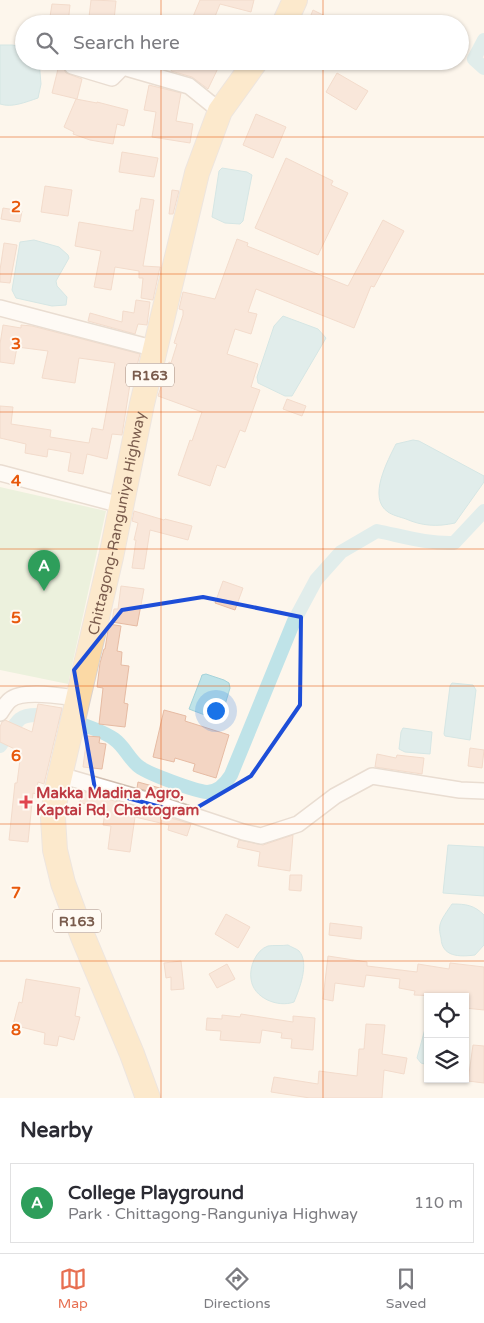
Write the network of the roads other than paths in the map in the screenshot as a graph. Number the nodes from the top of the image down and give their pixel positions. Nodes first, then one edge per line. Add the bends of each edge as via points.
1 (294, 0) edge
2 (288, 15) edge
3 (85, 70) edge
4 (120, 70) edge
5 (133, 70) edge
6 (249, 70) edge
7 (220, 110) junction
8 (0, 308) edge
9 (156, 349) junction
10 (0, 474) edge
11 (121, 504) junction
12 (77, 700) junction
13 (0, 713) edge
14 (60, 775) junction
15 (484, 790) edge
16 (148, 1098) edge

1 - 2 main road
3 - 4 street via 112,78
5 - 7 street via 189,86
6 - 7 main road, Chittagong-Ranguniya Highway / R163
7 - 9 main road, Chittagong-Ranguniya Highway / R163 via 197,173
8 - 9 street
9 - 11 main road, Chittagong-Ranguniya Highway / R163
10 - 11 street
11 - 12 main road, Chittagong-Ranguniya Highway / R163
12 - 13 street via 50,694 24,695 10,699
12 - 14 main road, Chittagong-Ranguniya Highway / R163
14 - 15 street via 261,836 298,824 335,796 372,776 460,790
14 - 16 main road, R163 via 53,818 55,850 63,883

